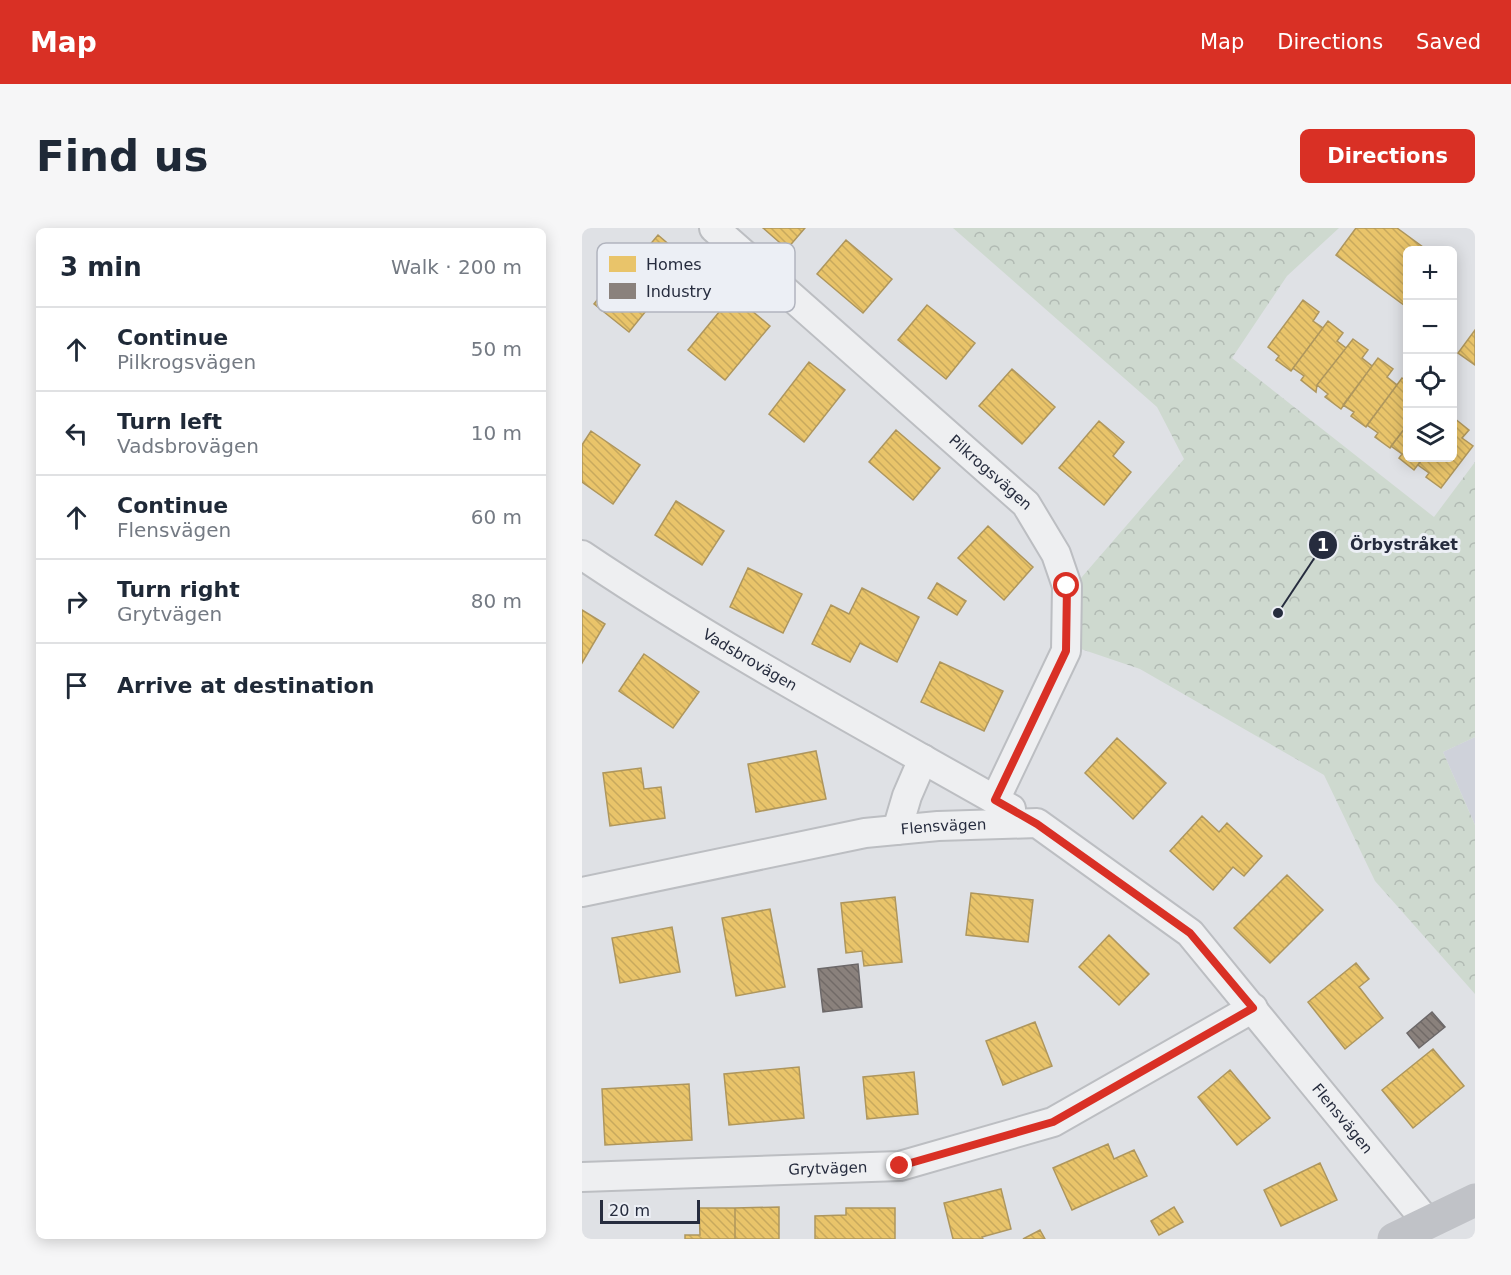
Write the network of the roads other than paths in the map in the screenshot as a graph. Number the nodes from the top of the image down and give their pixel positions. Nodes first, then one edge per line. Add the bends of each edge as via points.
1 (714, 228) edge
2 (731, 243) edge
3 (795, 300) edge
4 (582, 555) edge
5 (923, 759) junction
6 (995, 800) junction
7 (1037, 824) junction
8 (897, 830) junction
9 (582, 892) edge
10 (1253, 1008) junction
11 (582, 1177) edge
12 (1475, 1200) edge
13 (1427, 1222) junction
14 (1394, 1239) edge

1 - 2 street, Pilkrogsvägen
3 - 6 street, Pilkrogsvägen via 1026,504 1056,554 1067,586 1066,651
4 - 5 street, Vadsbrovägen via 733,651
5 - 6 street, Vadsbrovägen
5 - 8 street
6 - 7 street, Vadsbrovägen
7 - 8 street, Flensvägen
7 - 10 street, Flensvägen via 1190,933
8 - 9 street, Flensvägen via 865,833
10 - 11 street, Grytvägen via 1053,1122 900,1166
10 - 13 street, Flensvägen
12 - 13 street
13 - 14 street

